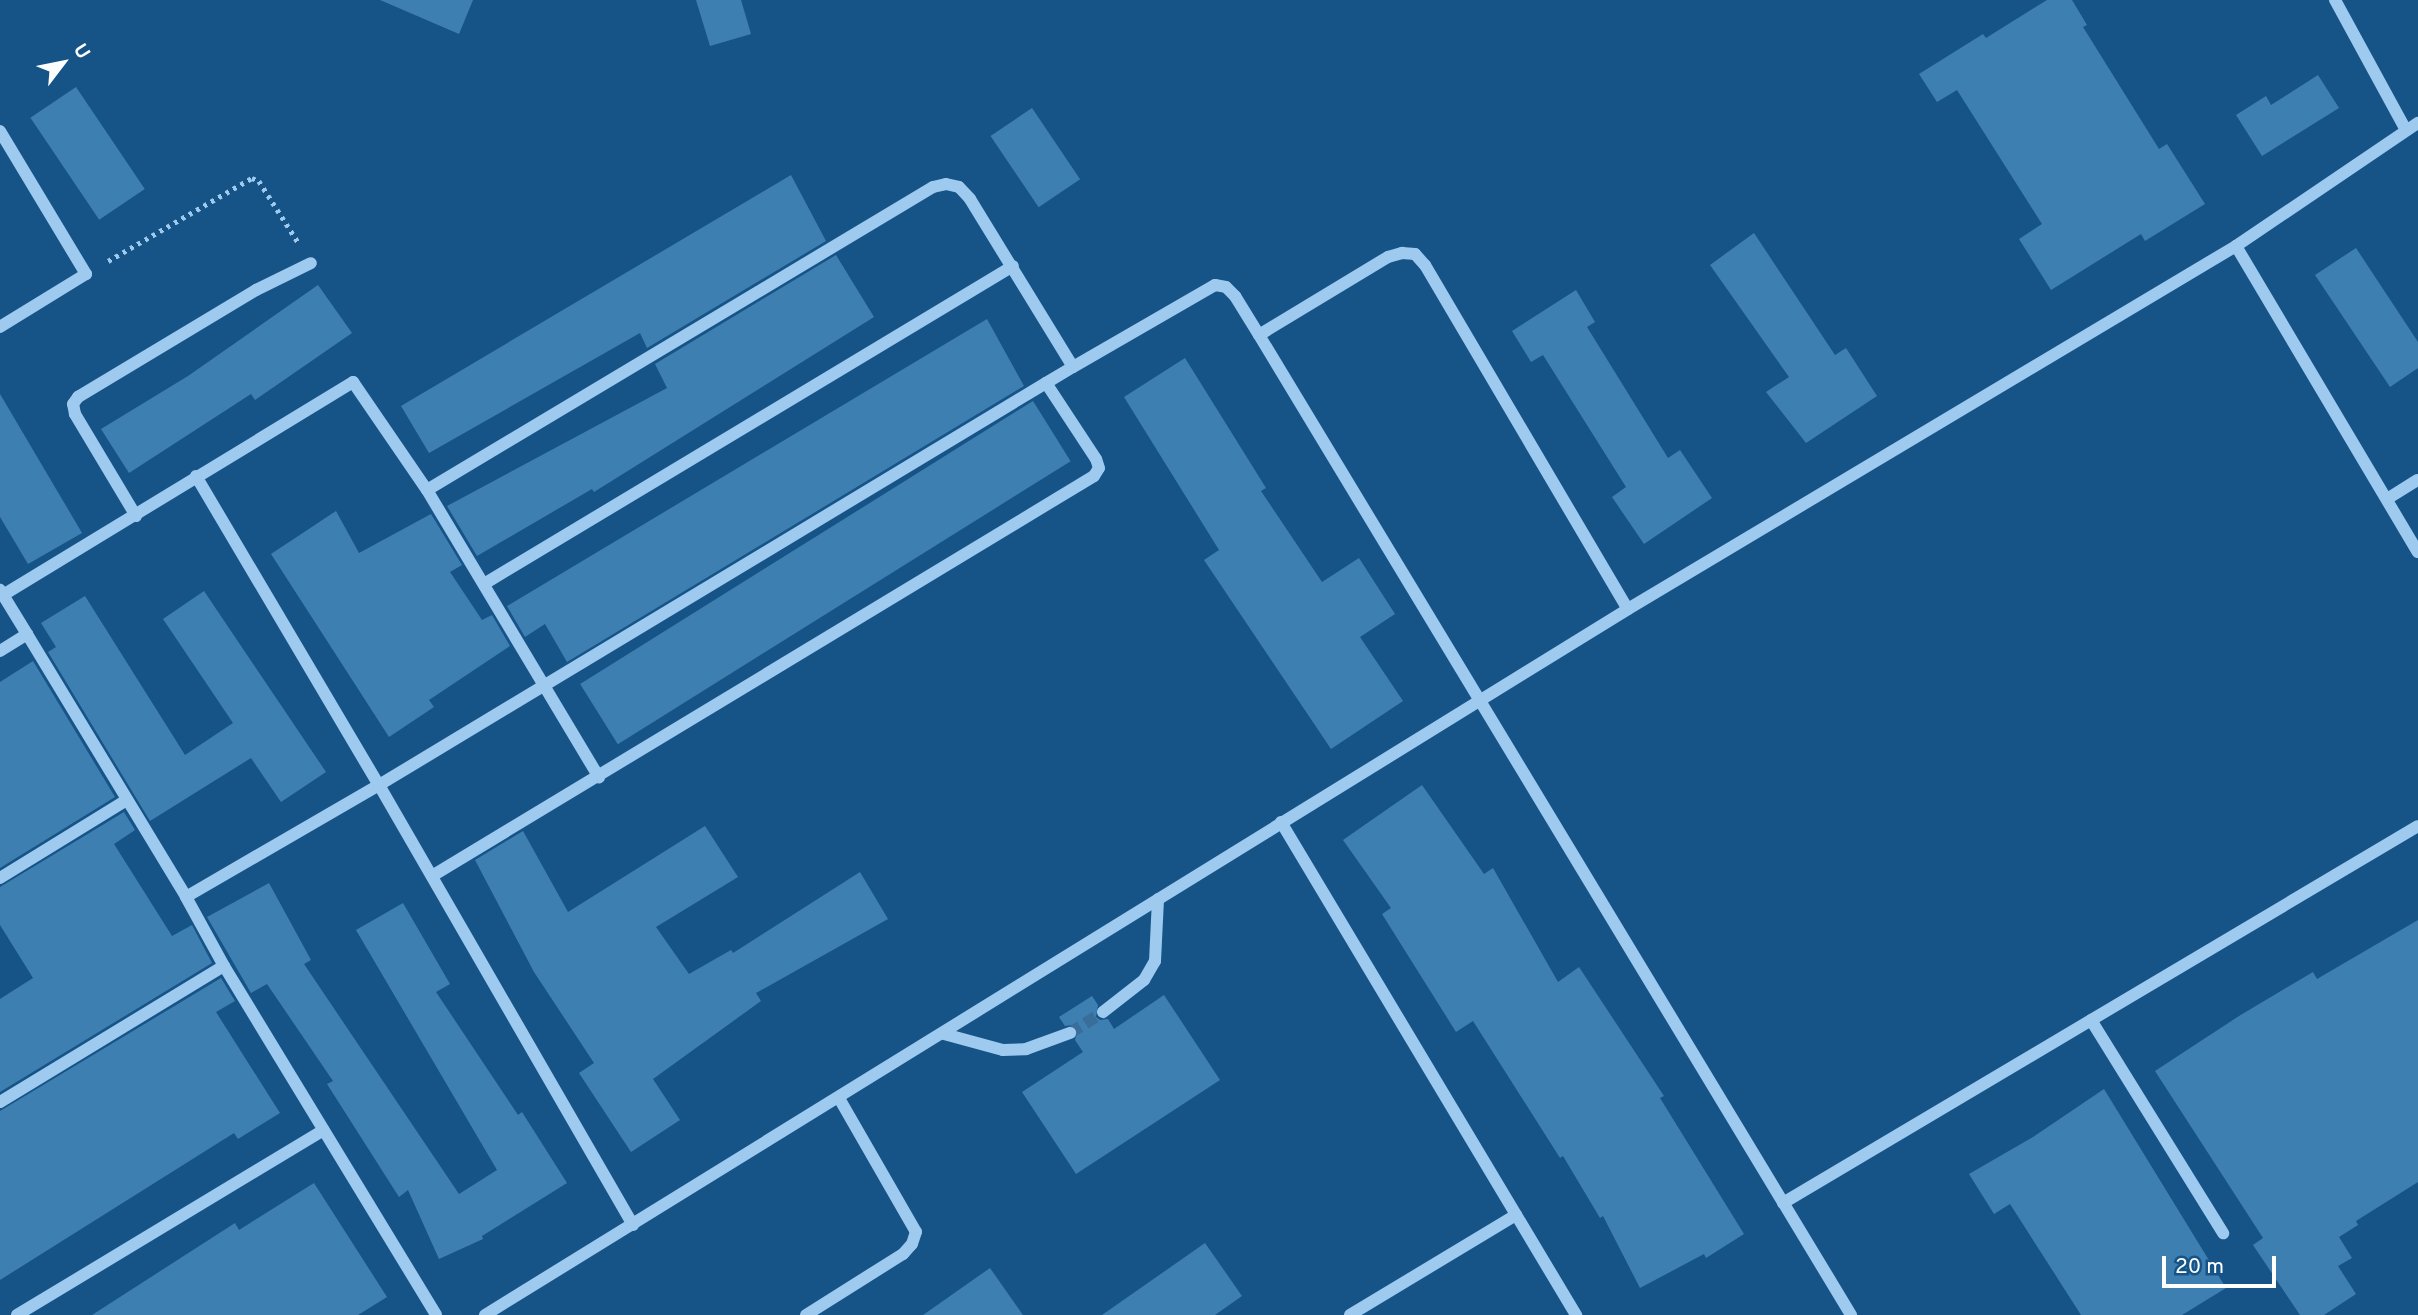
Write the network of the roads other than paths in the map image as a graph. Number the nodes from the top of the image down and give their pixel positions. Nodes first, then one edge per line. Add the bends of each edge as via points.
1 (2335, 0) edge
2 (2418, 123) edge
3 (2406, 130) junction
4 (0, 131) edge
5 (2236, 246) junction
6 (311, 263) road end
7 (1013, 266) junction
8 (0, 327) edge
9 (1259, 335) junction
10 (1073, 367) junction
11 (1046, 383) junction
12 (197, 475) junction
13 (2418, 480) edge
14 (427, 490) junction
15 (2387, 499) junction
16 (136, 516) junction
17 (2418, 552) edge
18 (484, 584) junction
19 (2, 593) edge
20 (1628, 609) junction
21 (27, 634) junction
22 (0, 651) edge
23 (546, 686) junction
24 (1481, 701) junction
25 (599, 777) junction
26 (379, 785) junction
27 (127, 800) junction
28 (1281, 822) junction
29 (2418, 826) edge
30 (432, 876) junction
31 (0, 878) edge
32 (186, 897) junction
33 (1158, 899) junction
34 (224, 967) junction
35 (1103, 1012) tunnel mouth
36 (2091, 1020) junction
37 (1070, 1033) tunnel mouth
38 (944, 1034) junction
39 (839, 1098) junction
40 (0, 1102) edge
41 (324, 1130) junction
42 (1783, 1203) junction
43 (1516, 1215) junction
44 (632, 1224) junction
45 (2223, 1233) dead end
46 (17, 1315) edge
47 (436, 1315) edge
48 (485, 1315) edge
49 (806, 1315) edge
50 (1350, 1315) edge
51 (1576, 1315) edge
52 (1851, 1315) edge

1 - 3 lane
2 - 3 lane
3 - 5 lane
4 - 8 lane via 86,274
5 - 15 lane
5 - 20 lane
6 - 16 lane via 256,290 72,404
7 - 10 lane
7 - 14 lane via 959,187 933,187
7 - 18 lane
9 - 10 lane via 1235,296 1226,287 1215,285
9 - 20 lane via 1388,257 1415,254
9 - 24 lane
10 - 11 lane
11 - 23 lane
11 - 25 lane via 1096,459 1099,468 1094,476
12 - 14 lane via 353,382
12 - 16 lane
12 - 26 lane
13 - 15 lane
14 - 18 lane
15 - 17 lane
16 - 19 lane
18 - 23 lane
19 - 21 lane
20 - 24 lane
21 - 22 lane
21 - 27 lane
23 - 25 lane
23 - 26 lane
24 - 28 lane
24 - 42 lane
25 - 30 lane
26 - 30 lane
26 - 32 lane
27 - 31 lane
27 - 32 lane
28 - 33 lane
28 - 43 lane
29 - 36 lane
30 - 44 lane
32 - 34 lane
33 - 35 lane via 1155,961 1144,980
33 - 38 lane
34 - 40 lane
34 - 41 lane
36 - 42 lane
36 - 45 lane
37 - 38 lane via 1026,1049 1003,1049
38 - 39 lane
39 - 44 lane
39 - 49 lane via 916,1232 903,1254
41 - 46 lane
41 - 47 lane
42 - 52 lane
43 - 50 lane
43 - 51 lane
44 - 48 lane

